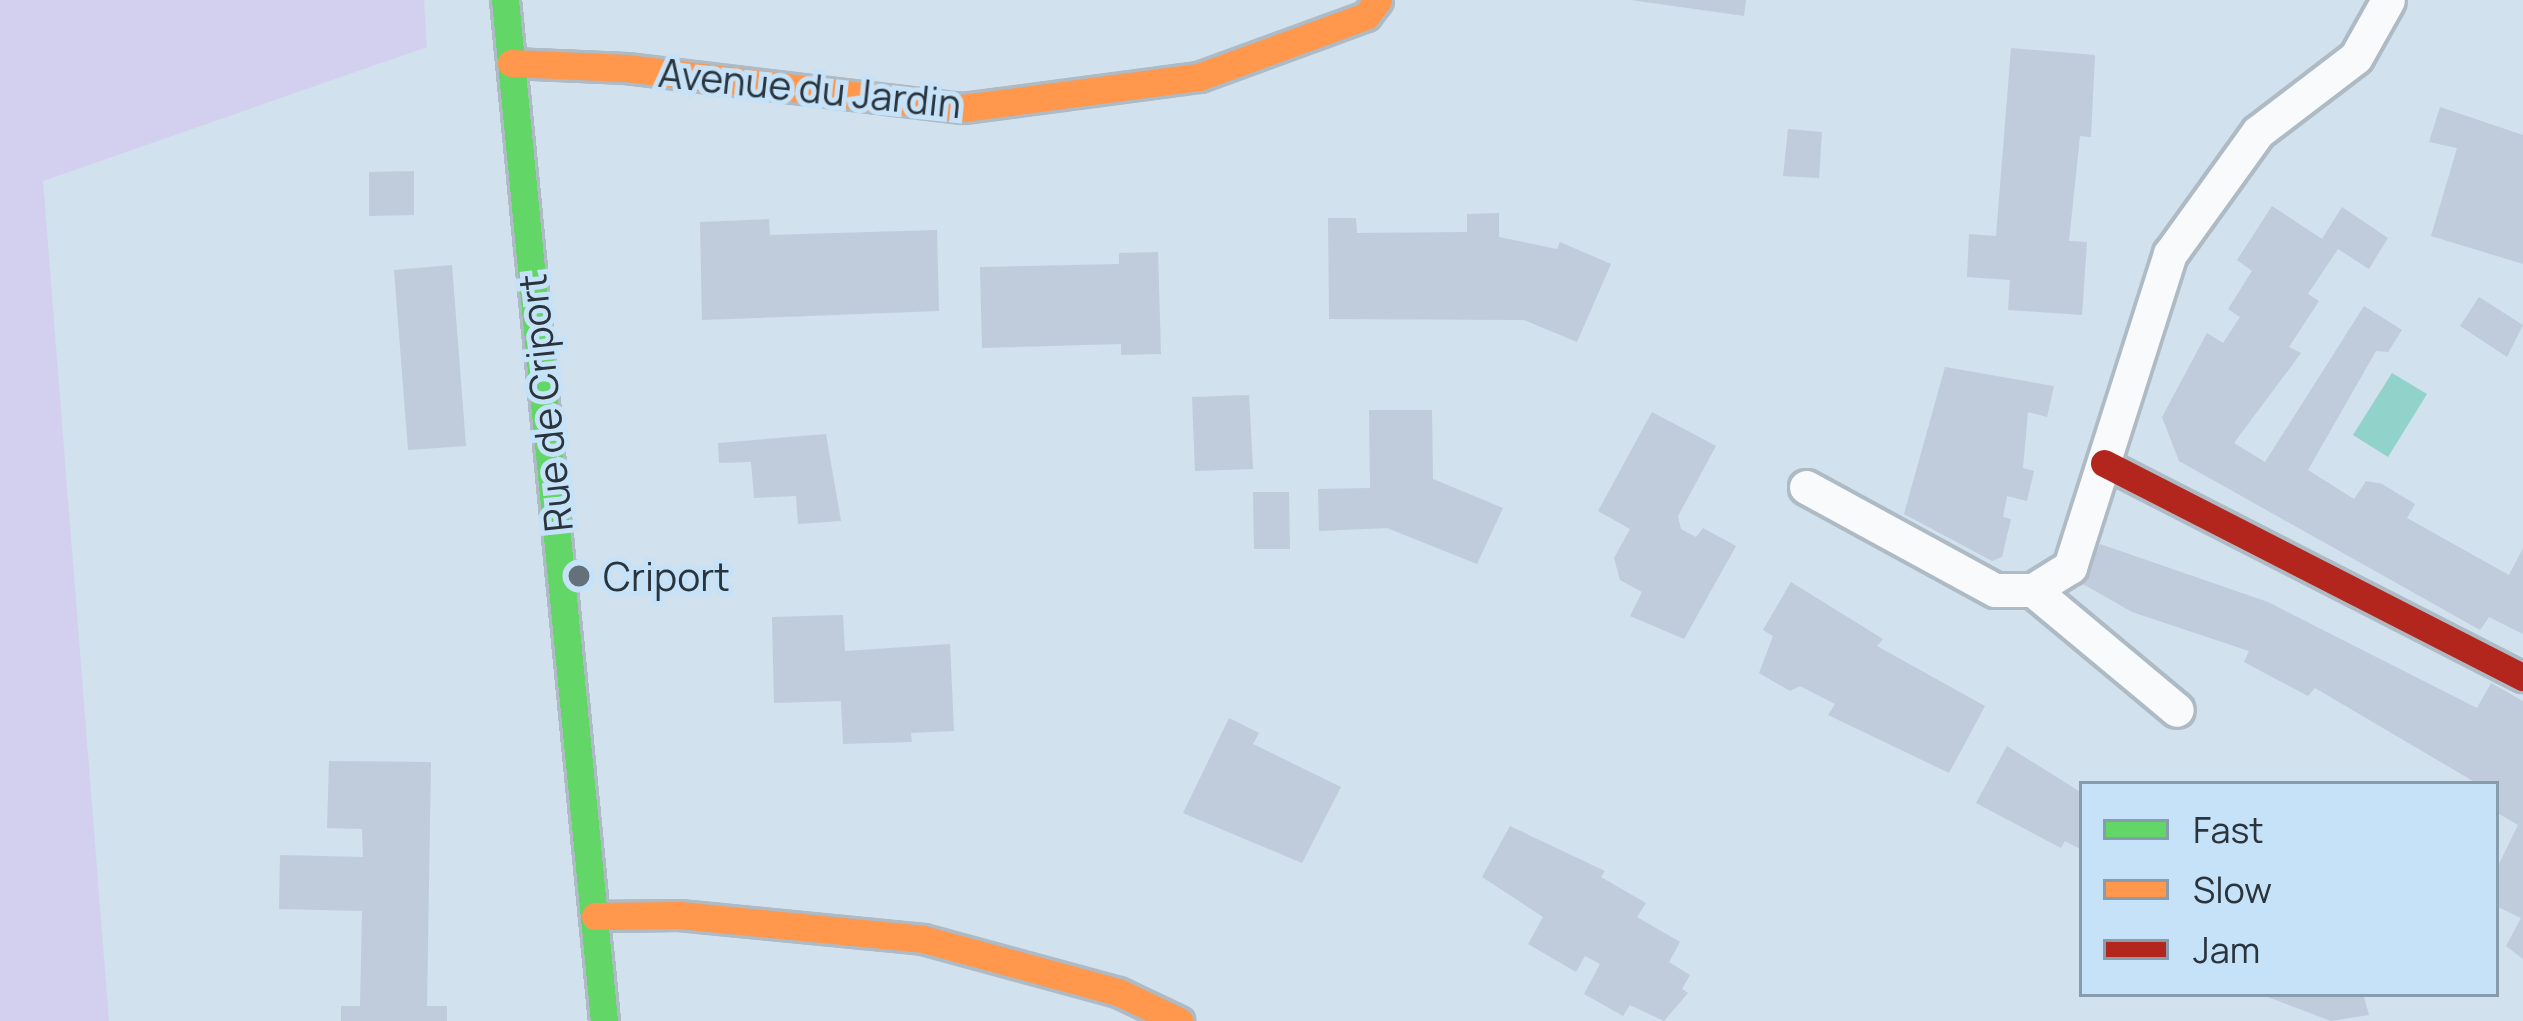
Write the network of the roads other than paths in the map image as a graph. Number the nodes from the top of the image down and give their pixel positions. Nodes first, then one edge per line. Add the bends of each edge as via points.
1 (505, 0) edge
2 (1378, 0) edge
3 (2388, 0) edge
4 (511, 63) junction
5 (2104, 463) junction
6 (1807, 487) dead end
7 (2033, 590) junction
8 (2523, 677) edge
9 (2177, 710) dead end
10 (595, 916) junction
11 (604, 1021) edge
12 (1179, 1021) edge

1 - 4 street, Rue de Criport
2 - 4 street, Avenue du Jardin via 1366,16 1199,77 963,108 626,68
3 - 5 lane via 2356,57 2258,132 2170,254
4 - 10 street, Rue de Criport
5 - 7 lane via 2070,567
5 - 8 street
6 - 7 lane via 1995,590
7 - 9 lane
10 - 11 street, Rue de Criport
10 - 12 street via 679,915 923,939 1118,992

